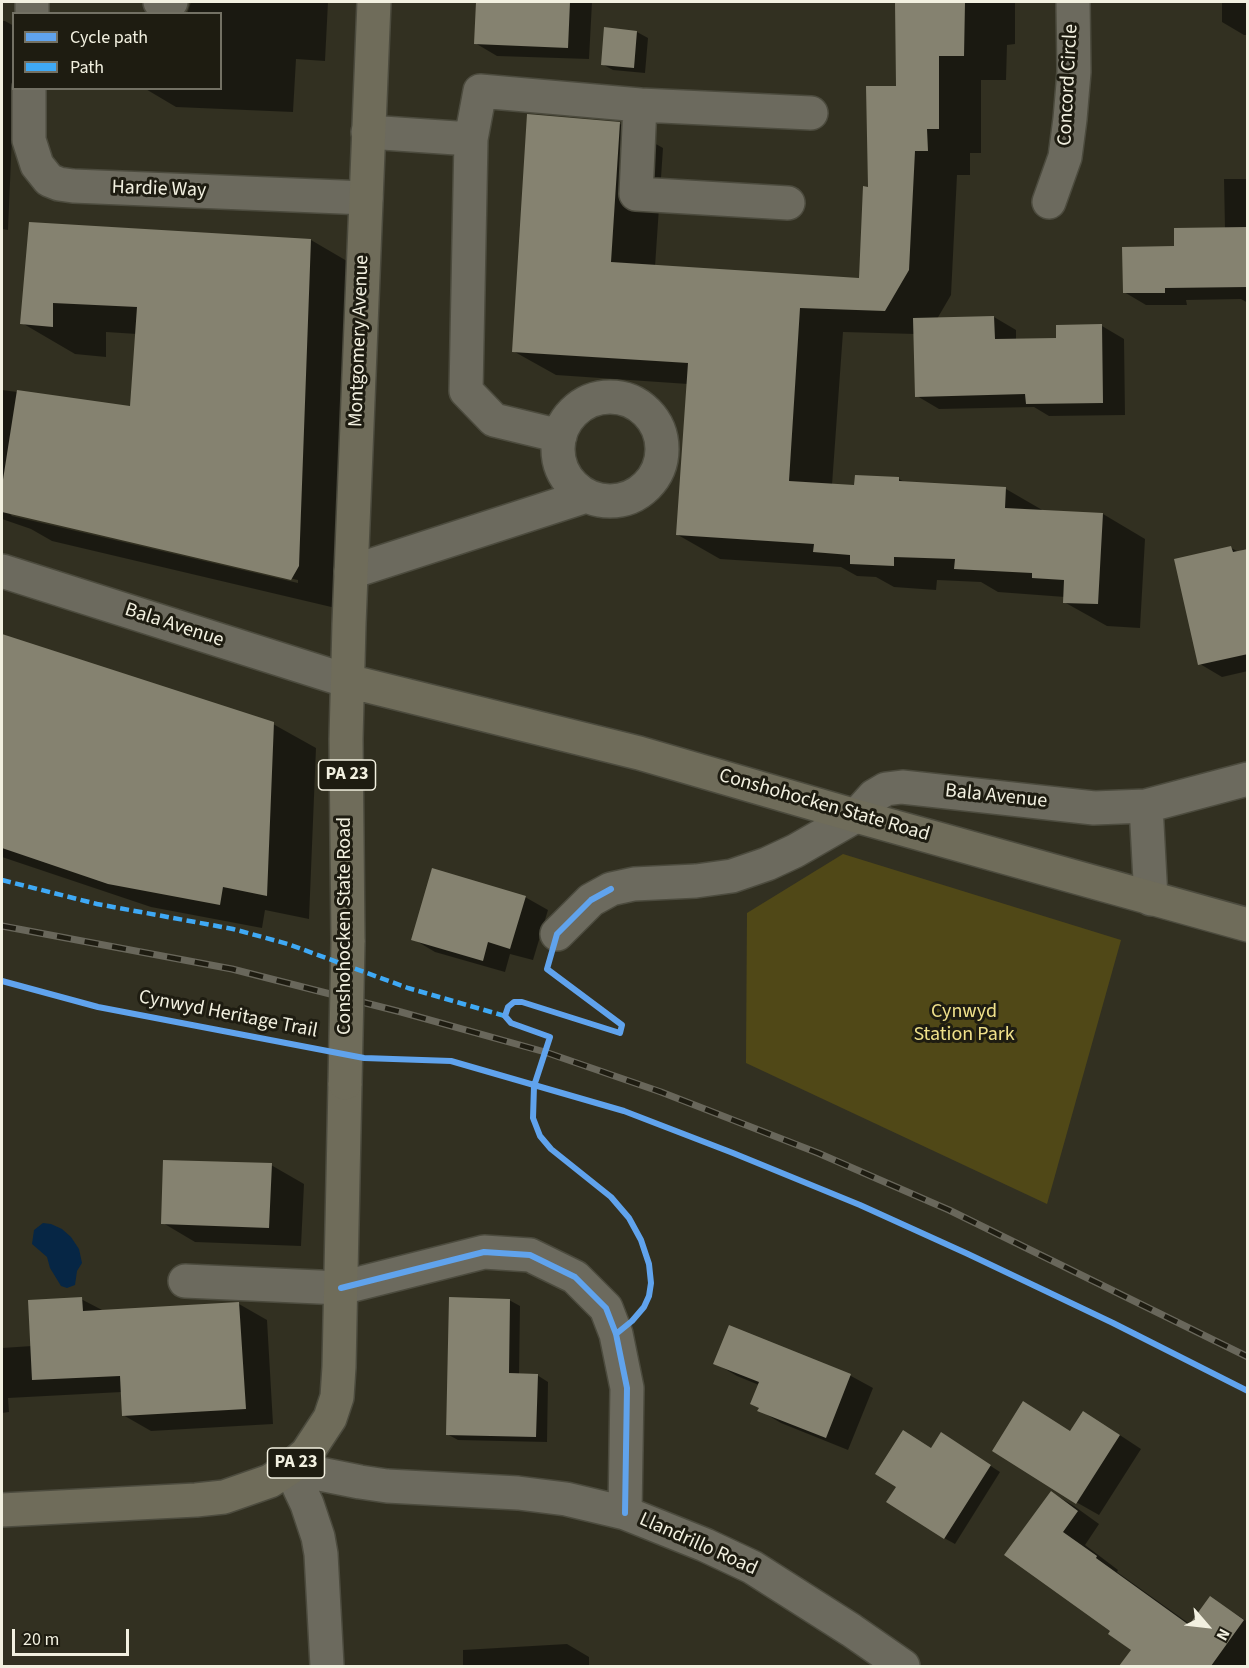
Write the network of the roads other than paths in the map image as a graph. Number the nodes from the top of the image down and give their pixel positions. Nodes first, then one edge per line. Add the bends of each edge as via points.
1 (160, 2) edge
2 (171, 2) edge
3 (374, 2) edge
4 (1073, 2) edge
5 (29, 90) edge
6 (640, 105) junction
7 (811, 113) dead end
8 (368, 132) junction
9 (471, 139) junction
10 (366, 198) junction
11 (1049, 202) dead end
12 (788, 203) dead end
13 (560, 436) junction
14 (586, 496) junction
15 (2, 571) edge
16 (351, 572) junction
17 (348, 681) junction
18 (1248, 779) edge
19 (1146, 806) junction
20 (856, 816) junction
21 (1152, 899) junction
22 (1248, 925) edge
23 (557, 934) dead end
24 (185, 1281) dead end
25 (341, 1288) junction
26 (290, 1467) junction
27 (2, 1510) edge
28 (625, 1513) junction
29 (327, 1666) edge
30 (903, 1666) edge

1 - 2 street
3 - 8 main road, Montgomery Avenue
4 - 11 street, Concord Circle via 1070,119 1065,157
5 - 10 street, Hardie Way via 29,140 38,165 49,180 59,184
6 - 7 street
6 - 9 street via 480,92
6 - 12 street via 636,194
8 - 9 street
8 - 10 main road, Montgomery Avenue
9 - 13 street via 466,391 494,420
10 - 16 main road, Montgomery Avenue
13 - 14 street via 558,456 562,472
13 - 14 street via 574,411 604,397 637,404 659,429 661,462 656,476 645,488 617,502
14 - 16 street
15 - 17 street, Bala Avenue
16 - 17 main road, Montgomery Avenue
17 - 20 main road, Conshohocken State Road via 639,753
17 - 25 main road, Conshohocken State Road / PA 23, bridge via 348,942
18 - 19 street, Bala Avenue
19 - 20 street, Bala Avenue via 1094,808 902,787 874,796
19 - 21 street
20 - 21 main road, Conshohocken State Road
20 - 23 street, Bala Avenue via 795,851 732,876 611,889 591,900
21 - 22 main road, Conshohocken State Road
24 - 25 street
25 - 26 main road, Conshohocken State Road / PA 23 via 337,1397 330,1418 307,1453
25 - 28 street via 484,1252 530,1256 574,1277 606,1308 616,1334 627,1388
26 - 27 main road, Conshohocken State Road / PA 23 via 270,1481 224,1497
26 - 28 street, Llandrillo Road via 387,1486 566,1499
26 - 29 street via 318,1537
28 - 30 street, Llandrillo Road via 752,1567

